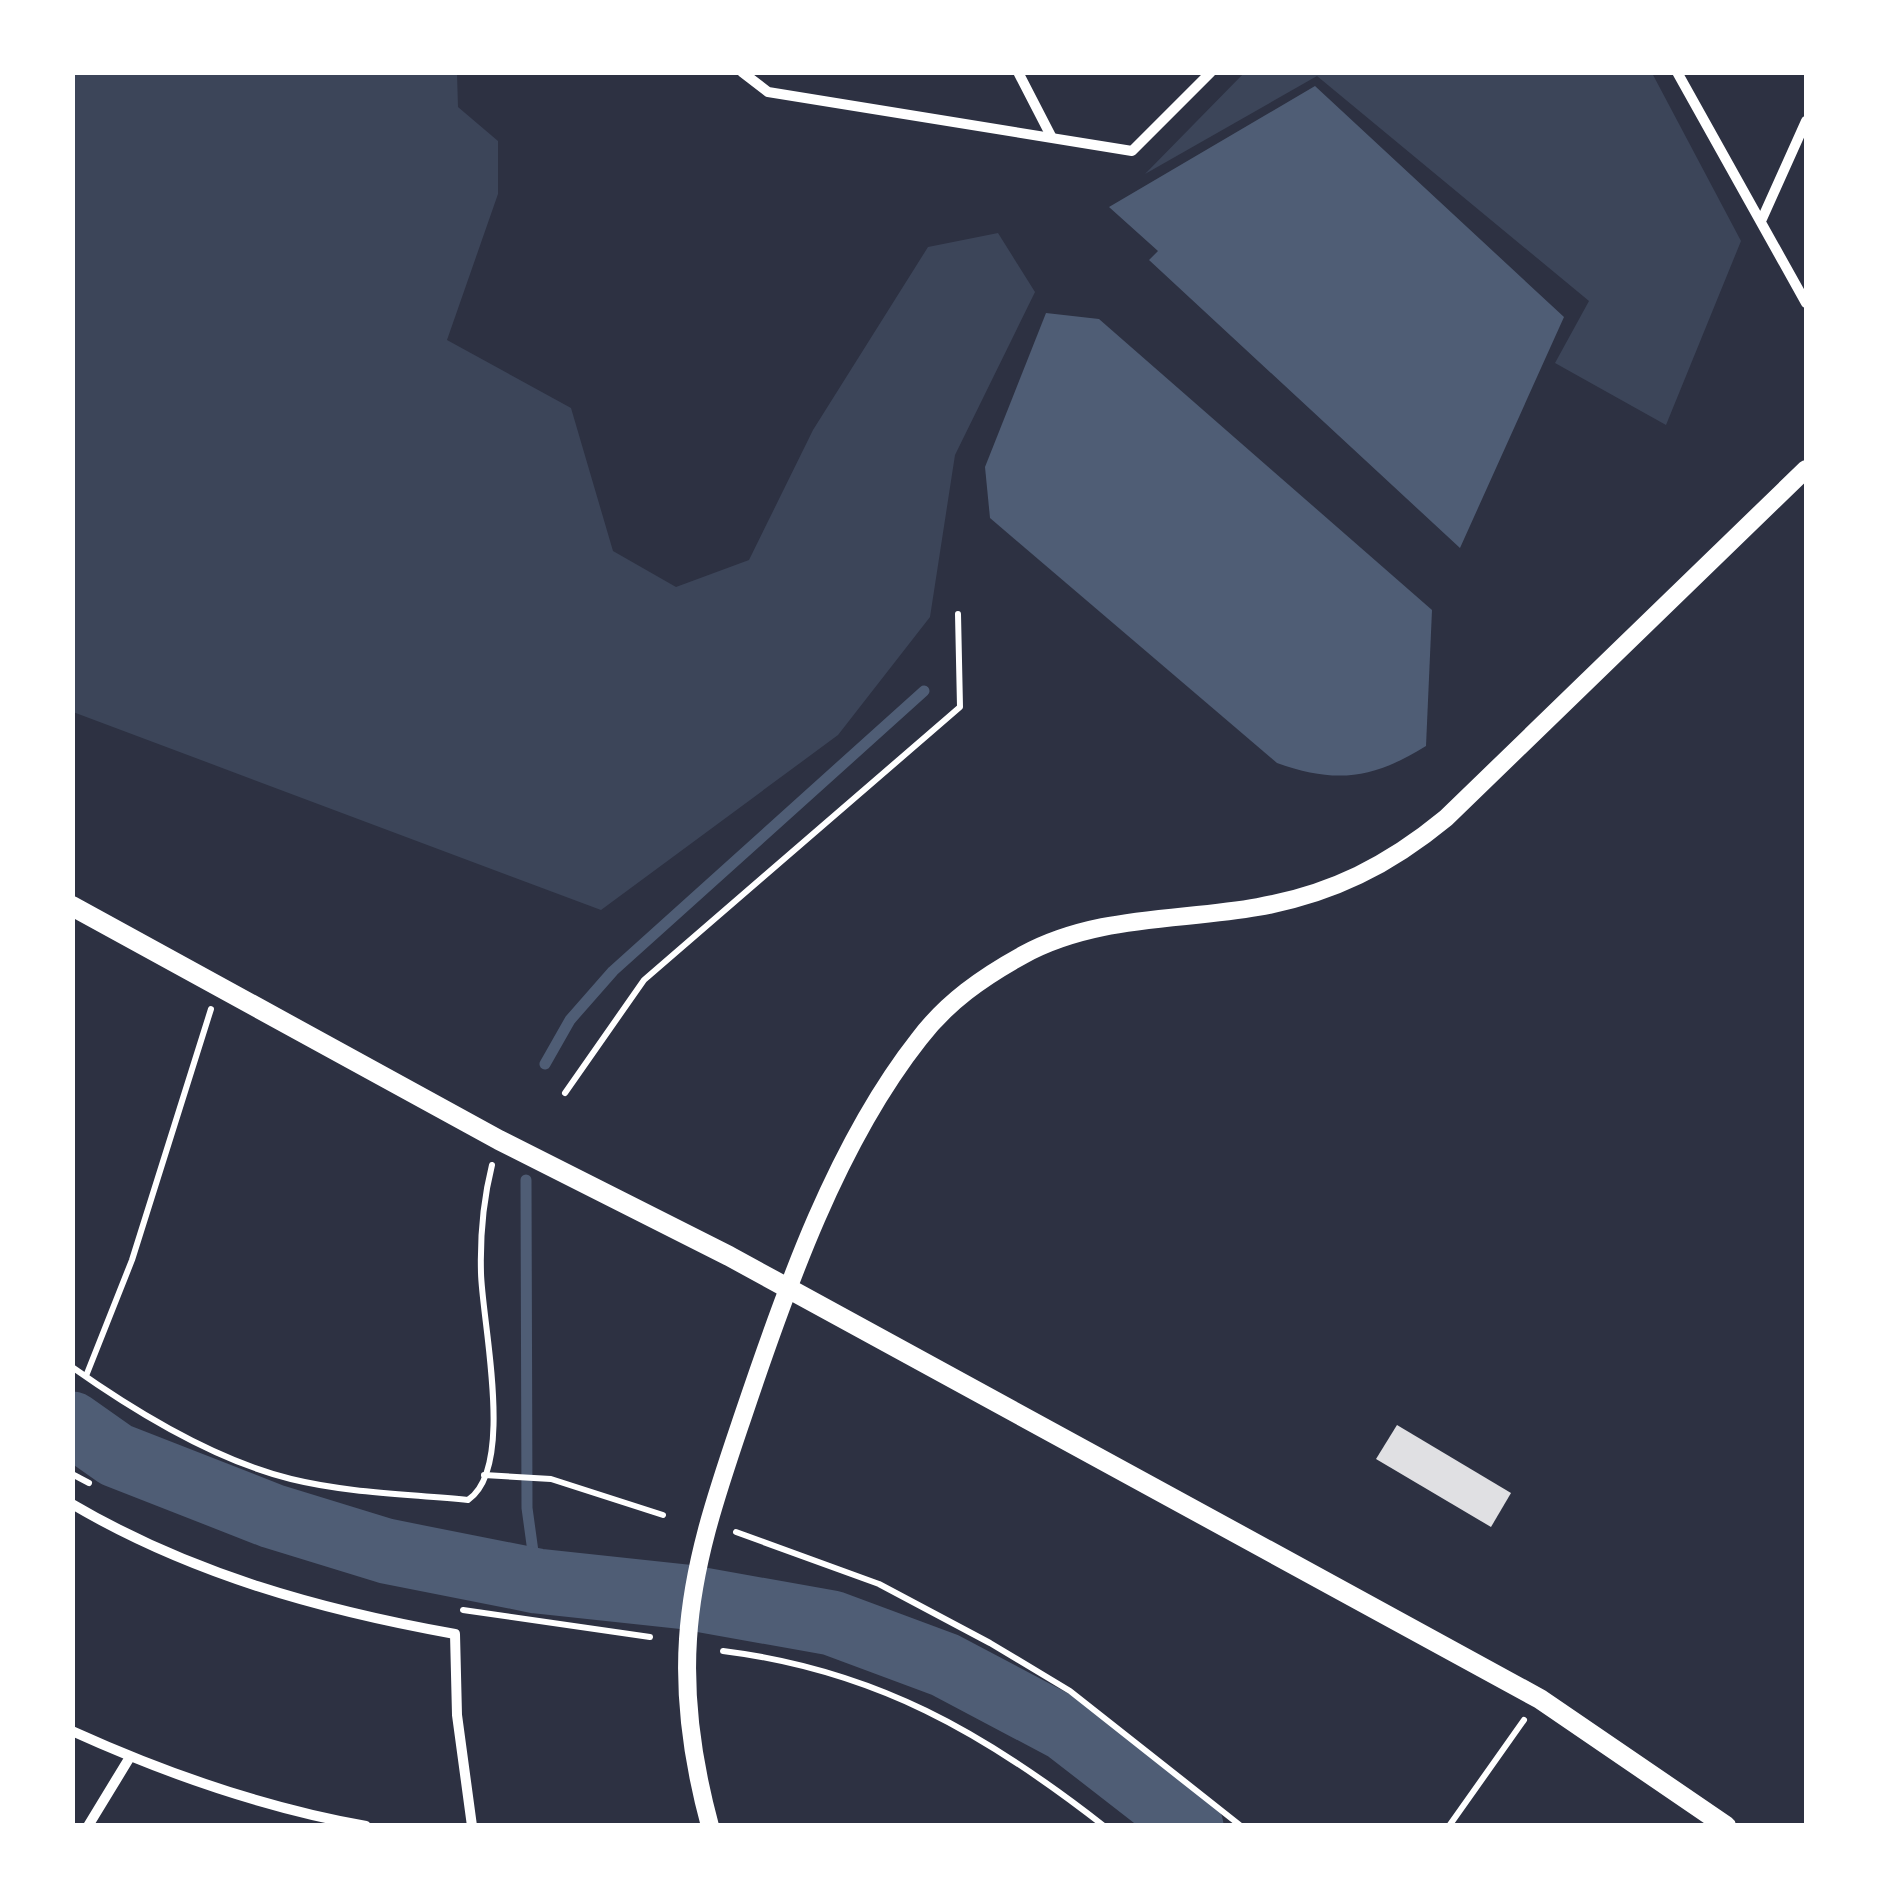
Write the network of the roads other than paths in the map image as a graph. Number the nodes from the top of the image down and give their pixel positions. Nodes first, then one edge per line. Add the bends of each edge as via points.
1 (742, 72) edge
2 (1018, 72) edge
3 (1211, 72) edge
4 (1677, 72) edge
5 (1806, 120) edge
6 (1051, 136) junction
7 (1762, 219) junction
8 (1806, 303) edge
9 (1806, 469) edge
10 (72, 906) edge
11 (785, 1287) junction
12 (72, 1504) edge
13 (72, 1731) edge
14 (130, 1757) junction
15 (88, 1826) edge
16 (366, 1826) edge
17 (472, 1826) edge
18 (710, 1826) edge
19 (1726, 1826) edge

1 - 6 street via 768,92
2 - 6 street
3 - 6 street via 1132,151
4 - 7 street
5 - 7 street
7 - 8 street
9 - 11 street via 1401,855 1357,879 1296,898 1099,926 1027,952 965,990 880,1091
10 - 11 main road via 499,1140
11 - 18 street via 699,1556 688,1640 699,1786
11 - 19 main road via 1540,1699
12 - 17 street via 241,1582 313,1605 455,1634 457,1714
13 - 14 street
14 - 15 street
14 - 16 street via 276,1806

